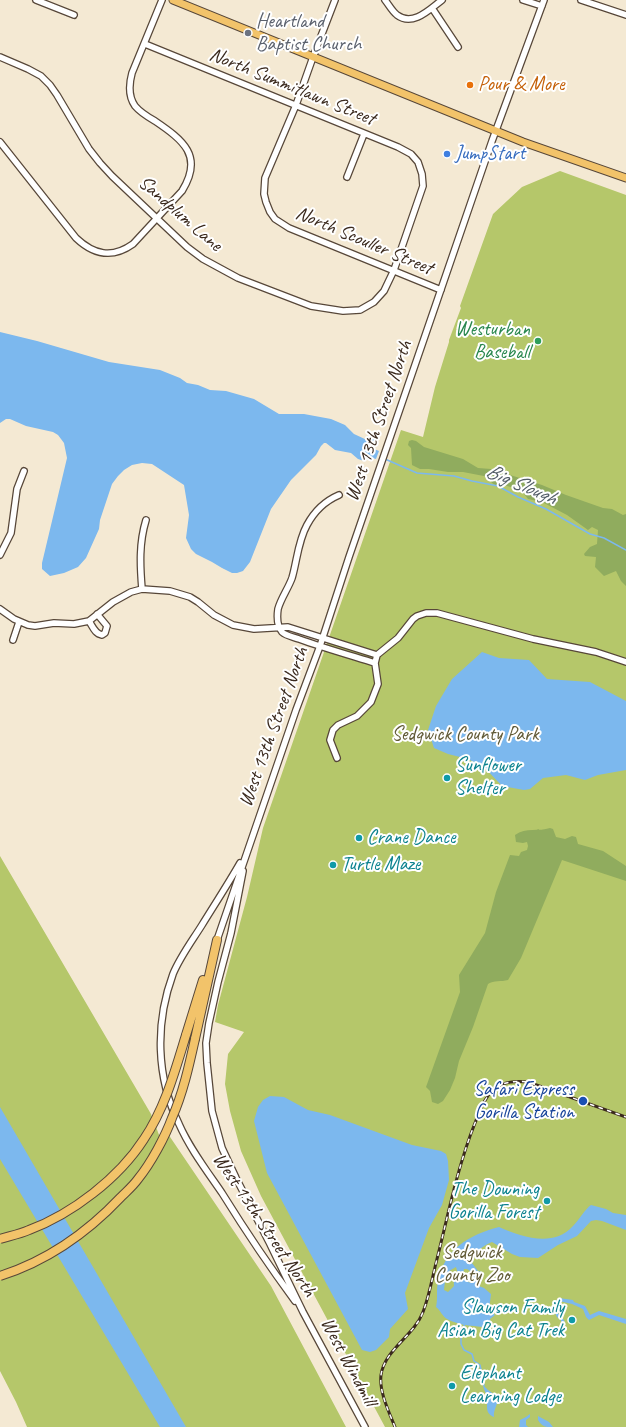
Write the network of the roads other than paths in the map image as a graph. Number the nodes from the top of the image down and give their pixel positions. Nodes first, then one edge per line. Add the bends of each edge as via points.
1 (36, 0) edge
2 (162, 0) edge
3 (173, 0) edge
4 (335, 0) edge
5 (385, 0) edge
6 (442, 0) edge
7 (523, 0) edge
8 (544, 0) edge
9 (581, 0) edge
10 (542, 6) junction
11 (432, 8) junction
12 (74, 15) dead end
13 (626, 16) edge
14 (145, 44) junction
15 (458, 47) dead end
16 (0, 57) edge
17 (313, 57) junction
18 (296, 105) junction
19 (496, 131) junction
20 (364, 134) junction
21 (0, 142) edge
22 (421, 168) joint
23 (347, 177) dead end
24 (626, 178) edge
25 (157, 218) junction
26 (394, 270) junction
27 (441, 290) junction
28 (24, 471) dead end
29 (339, 495) dead end
30 (146, 520) dead end
31 (0, 555) edge
32 (142, 588) junction
33 (0, 609) edge
34 (97, 614) junction
35 (89, 620) junction
36 (19, 622) junction
37 (279, 628) junction
38 (323, 637) junction
39 (13, 640) dead end
40 (320, 646) junction
41 (377, 654) junction
42 (626, 662) edge
43 (375, 663) junction
44 (337, 758) dead end
45 (246, 853) junction
46 (217, 940) junction
47 (0, 1239) edge
48 (0, 1276) edge
49 (303, 1312) junction
50 (365, 1427) edge

1 - 12 street
2 - 14 street
3 - 17 main road
4 - 17 street
5 - 11 street via 397,15 411,19
6 - 11 street
7 - 10 street
8 - 10 street, West 13th Street North
9 - 13 street
10 - 19 street, West 13th Street North
11 - 15 street
14 - 18 street, North Summitlawn Street
14 - 25 street via 130,81 131,97 141,112 182,141 191,159 188,182
16 - 25 street, Sandplum Lane via 41,76 50,84 100,163
17 - 18 street
17 - 19 main road
18 - 20 street, North Summitlawn Street
18 - 26 street, North Scouller Street via 265,178 264,194 270,212 289,228
19 - 24 main road
19 - 27 street, West 13th Street North
20 - 22 street, North Summitlawn Street via 408,152
20 - 23 street
21 - 25 street via 76,238 92,250 108,253 126,249
22 - 26 street, Sandplum Lane via 422,191
25 - 26 street, Sandplum Lane via 187,247 220,269 311,306 352,311 367,307 380,297
26 - 27 street, North Scouller Street
27 - 38 street, West 13th Street North via 348,557
28 - 31 street via 17,489 11,533
29 - 37 street via 325,502 304,530 292,579 278,610
30 - 32 street via 140,554
32 - 34 street via 113,602
32 - 37 street via 185,595 233,625 254,629
33 - 36 street
34 - 35 street
34 - 35 street via 107,626 105,633 102,635 94,630
35 - 36 street via 74,624 54,623 35,626
36 - 39 street
37 - 38 street via 288,627
37 - 40 street via 283,633
38 - 40 street, West 13th Street North
38 - 41 street
40 - 43 street
40 - 45 street, West 13th Street North
41 - 42 street via 398,638 417,616 434,612 533,639 596,652
41 - 43 street
43 - 44 street via 378,684 371,702 358,716 333,730 330,740
45 - 46 street, West 13th Street North
45 - 49 street, West 13th Street North via 231,933 209,1023 206,1063 209,1093 222,1148
45 - 49 street, West 13th Street North via 185,951 174,974 163,1014 161,1059 170,1105 179,1125 260,1252
46 - 47 highway, bridge via 172,1080 163,1104 144,1139 122,1168 76,1206 29,1230
46 - 48 highway, bridge via 186,1076 172,1118 138,1179 106,1214 79,1236 50,1255
49 - 50 street, West Windmill

